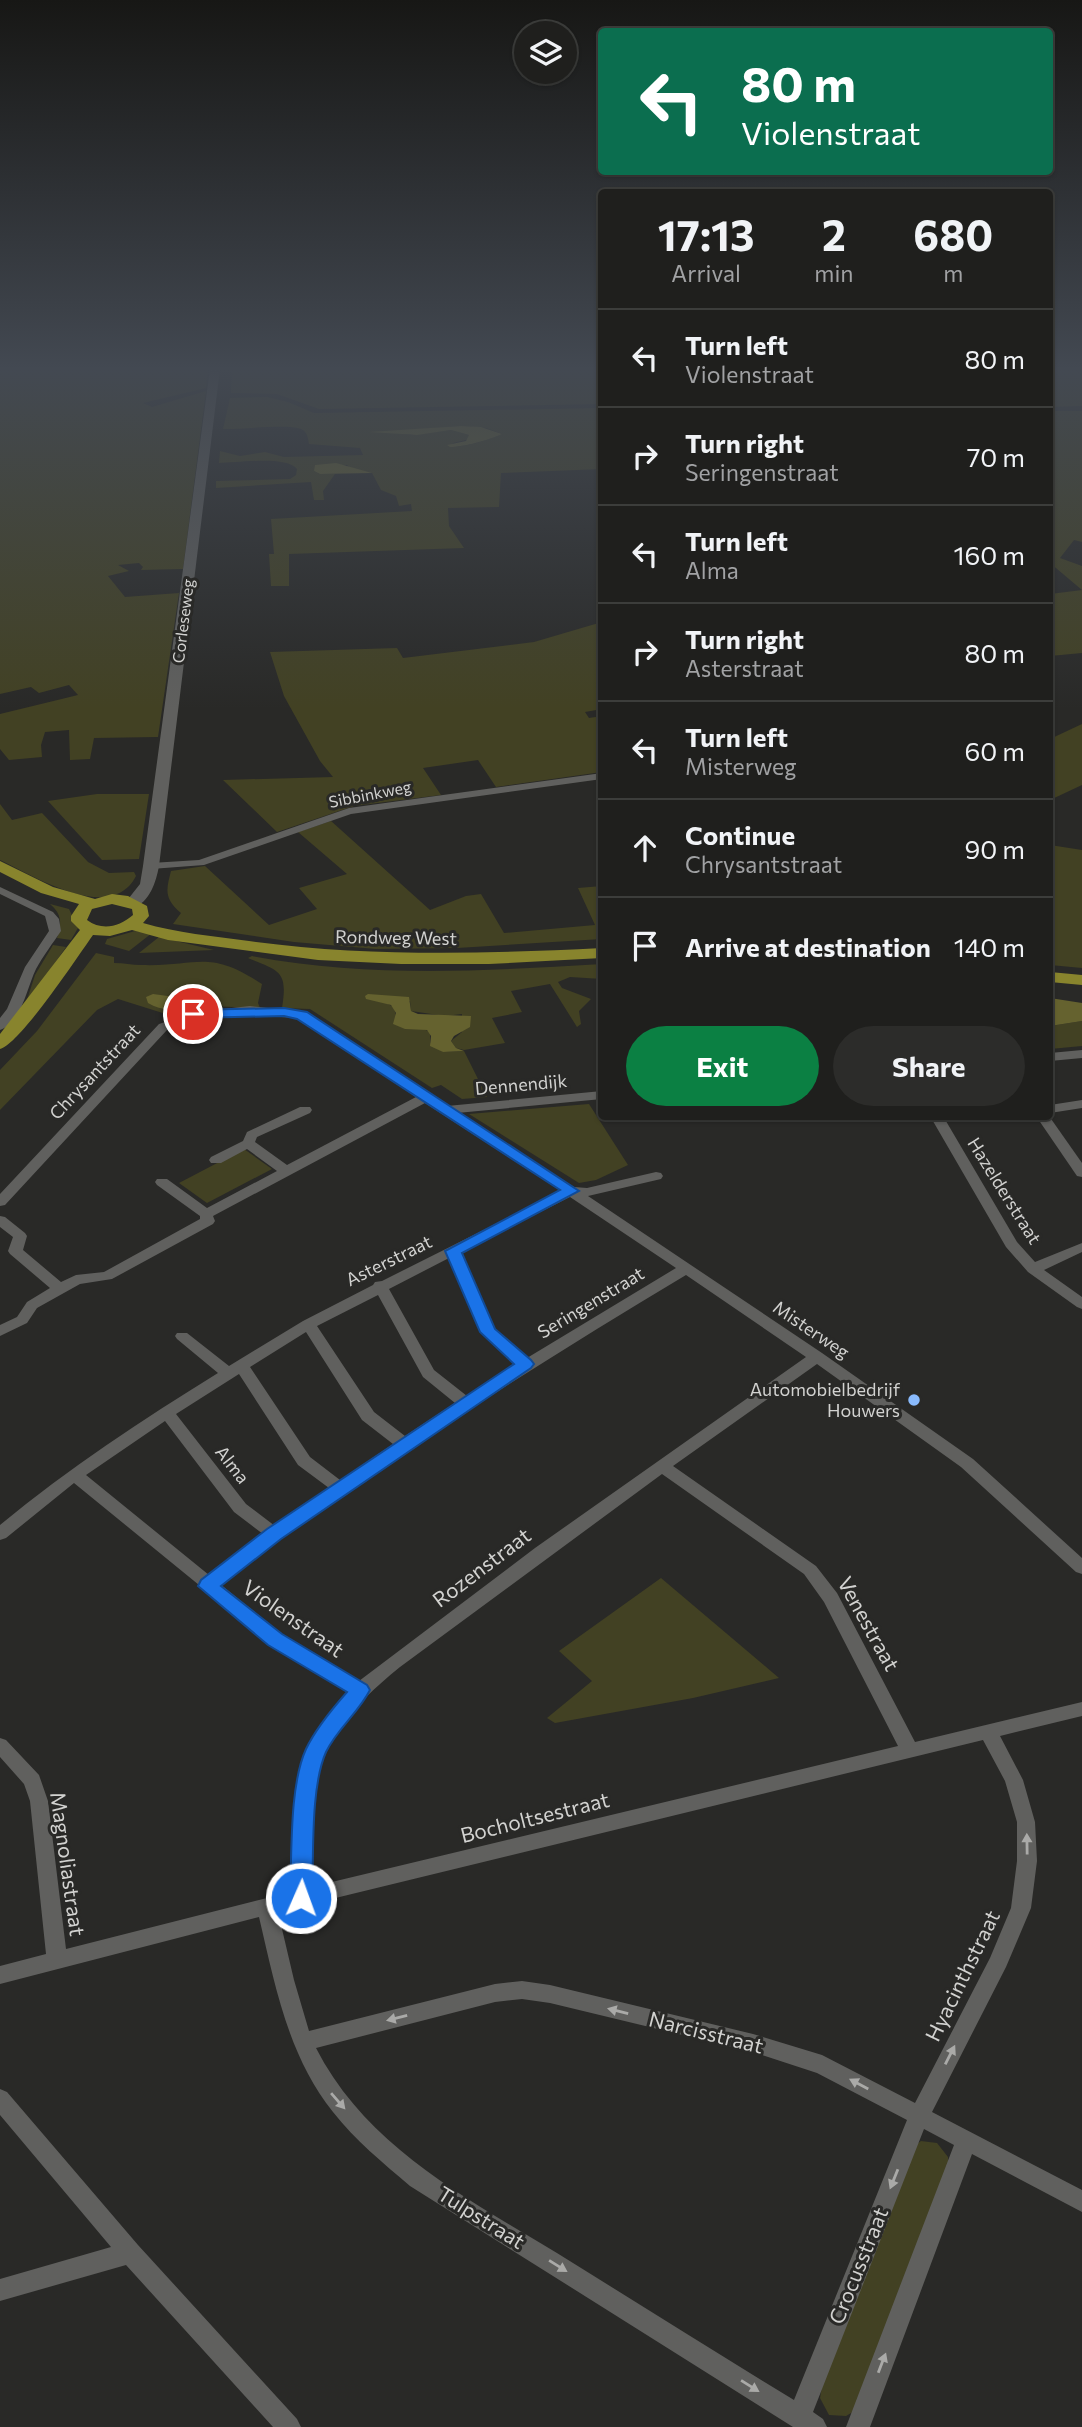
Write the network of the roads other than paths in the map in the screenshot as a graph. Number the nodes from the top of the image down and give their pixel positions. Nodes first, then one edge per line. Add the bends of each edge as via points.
1 (200, 482) edge
2 (598, 777) edge
3 (0, 866) edge
4 (150, 870) junction
5 (0, 890) edge
6 (47, 890) joint
7 (87, 907) junction
8 (132, 911) junction
9 (96, 930) junction
10 (191, 936) joint
11 (598, 953) edge
12 (1053, 976) edge
13 (1082, 980) edge
14 (0, 1026) edge
15 (0, 1044) edge
16 (1082, 1054) edge
17 (1053, 1057) edge
18 (598, 1095) edge
19 (425, 1098) junction
20 (1082, 1104) edge
21 (1053, 1109) edge
22 (305, 1110) dead end
23 (443, 1110) junction
24 (938, 1120) edge
25 (1045, 1120) edge
26 (248, 1143) junction
27 (216, 1160) dead end
28 (285, 1170) junction
29 (1082, 1173) edge
30 (656, 1176) dead end
31 (162, 1181) dead end
32 (571, 1191) junction
33 (0, 1202) edge
34 (206, 1214) junction
35 (0, 1220) edge
36 (1082, 1247) edge
37 (453, 1251) junction
38 (685, 1269) junction
39 (1033, 1269) junction
40 (380, 1286) junction
41 (60, 1289) junction
42 (1082, 1304) edge
43 (308, 1324) junction
44 (0, 1331) edge
45 (182, 1336) dead end
46 (817, 1357) junction
47 (525, 1364) junction
48 (236, 1370) junction
49 (466, 1403) junction
50 (167, 1413) junction
51 (404, 1444) junction
52 (662, 1466) junction
53 (74, 1474) junction
54 (340, 1489) junction
55 (0, 1534) edge
56 (274, 1534) junction
57 (1082, 1569) edge
58 (207, 1586) junction
59 (360, 1690) junction
60 (1082, 1710) edge
61 (988, 1732) junction
62 (0, 1745) edge
63 (910, 1751) junction
64 (301, 1898) junction
65 (267, 1907) junction
66 (57, 1960) junction
67 (0, 1975) edge
68 (303, 2042) junction
69 (0, 2099) edge
70 (919, 2116) junction
71 (966, 2141) junction
72 (1082, 2201) edge
73 (131, 2253) junction
74 (0, 2290) edge
75 (807, 2422) edge
76 (289, 2427) edge
77 (858, 2427) edge

1 - 4 main road, Corleseweg
2 - 4 street, Sibbinkweg via 349,811 200,863
3 - 6 main road
4 - 8 main road, Corleseweg via 148,885
5 - 14 street via 49,914 55,931
6 - 7 main road via 59,900
7 - 8 main road, Rondweg West
7 - 9 main road via 79,921
8 - 9 main road
8 - 10 main road, Rondweg West via 168,934
9 - 15 main road
10 - 11 main road, Rondweg West via 317,955 401,959
12 - 13 main road
16 - 17 street
18 - 23 street, Dennendijk
19 - 23 street, Misterweg
19 - 28 street
19 - 33 street, Chrysantstraat via 302,1015 193,1014 163,1027
20 - 21 street
22 - 26 street via 252,1135
23 - 32 street, Misterweg
24 - 39 street, Hazelderstraat via 1011,1244
25 - 29 street
26 - 27 street
26 - 28 street
28 - 34 street
30 - 32 street via 587,1192
31 - 34 street
32 - 37 street, Asterstraat
32 - 38 street, Misterweg
34 - 41 street via 208,1222 107,1276 76,1280
35 - 41 street via 20,1236 15,1251
36 - 39 street
37 - 40 street, Asterstraat
37 - 47 street via 488,1332
38 - 46 street, Misterweg
38 - 47 street, Seringenstraat
39 - 42 street, Hazelderstraat
40 - 43 street, Asterstraat
40 - 49 street via 428,1373
41 - 44 street via 32,1305 22,1320
43 - 48 street, Asterstraat
43 - 51 street via 368,1416
45 - 48 street
46 - 52 street, Rozenstraat
46 - 57 street, Misterweg via 967,1463
47 - 49 street, Seringenstraat
48 - 50 street, Asterstraat
48 - 54 street via 304,1461
49 - 51 street, Seringenstraat
50 - 53 street, Asterstraat
50 - 56 street, Alma via 240,1507
51 - 54 street, Seringenstraat
52 - 59 street, Rozenstraat
52 - 63 street, Venestraat via 810,1570 831,1598
53 - 55 street, Asterstraat
53 - 58 street, Violenstraat
54 - 56 street, Seringenstraat
56 - 58 street, Seringenstraat
58 - 59 street, Violenstraat via 275,1639
59 - 64 street, Rozenstraat via 316,1752 307,1790
60 - 61 street, Bocholtsestraat
61 - 63 street, Bocholtsestraat
70 -> 61 street, Hyacinthstraat via 999,1961 1021,1908 1026,1822 1014,1780
62 - 66 street, Magnoliastraat via 32,1780 39,1801
63 - 64 street, Bocholtsestraat
64 - 65 street, Bocholtsestraat
65 - 66 street, Bocholtsestraat
65 - 68 street, Tulpstraat
66 - 67 street, Bocholtsestraat
70 -> 68 street, Narcisstraat via 810,2061 753,2043 522,1990
68 -> 75 street, Tulpstraat via 330,2092 369,2137 418,2179
69 - 73 street
70 - 71 street, Narcisstraat
70 -> 75 street, Crocusstraat
71 - 72 street, Narcisstraat
77 -> 71 street
73 - 74 street
73 - 76 street

